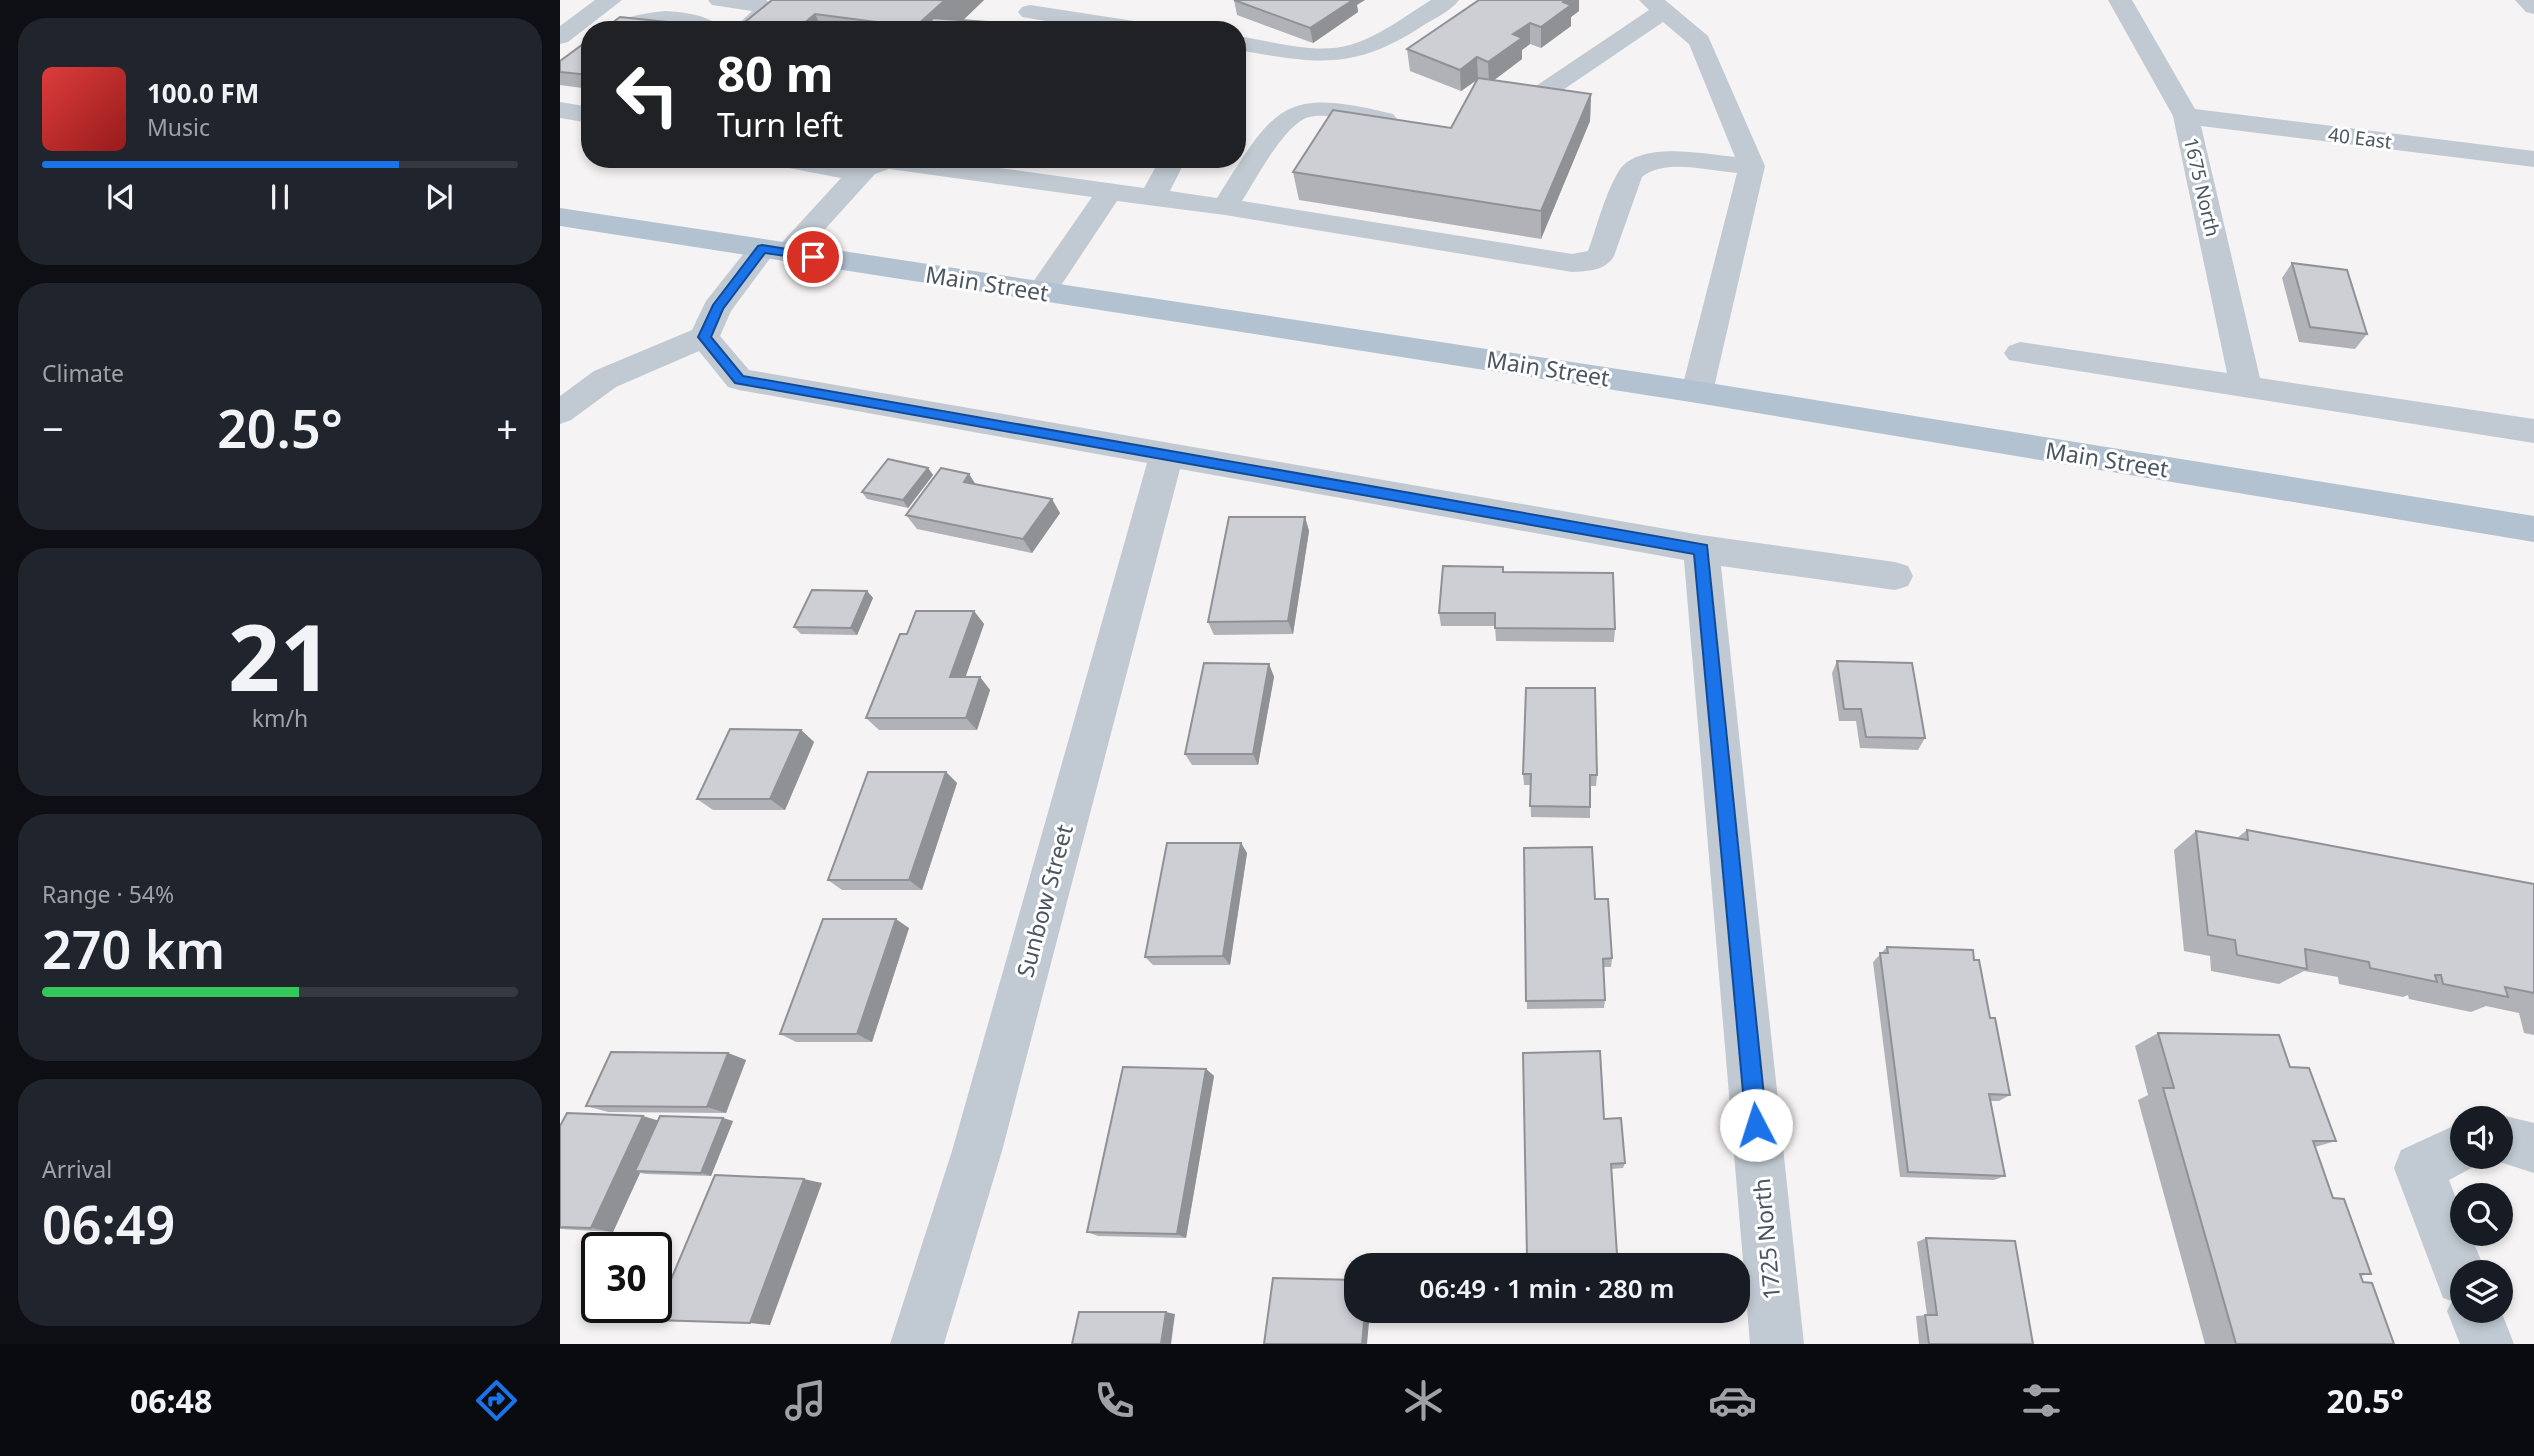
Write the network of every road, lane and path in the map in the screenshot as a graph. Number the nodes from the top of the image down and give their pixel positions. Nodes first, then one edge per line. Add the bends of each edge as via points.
1 (610, 0) edge
2 (720, 0) edge
3 (1447, 0) edge
4 (2120, 0) edge
5 (2527, 0) edge
6 (1657, 5) edge
7 (2534, 7) edge
8 (1030, 12) dead end
9 (581, 21) edge
10 (582, 21) edge
11 (652, 21) edge
12 (693, 21) edge
13 (755, 21) edge
14 (1088, 21) edge
15 (560, 37) edge
16 (1246, 44) edge
17 (1545, 92) edge
18 (560, 110) edge
19 (581, 113) edge
20 (2186, 116) junction
21 (1414, 123) edge
22 (2534, 159) edge
23 (1752, 166) junction
24 (835, 168) edge
25 (867, 168) edge
26 (940, 168) edge
27 (1168, 168) edge
28 (860, 173) junction
29 (1110, 191) junction
30 (1153, 197) junction
31 (1225, 207) junction
32 (560, 218) edge
33 (775, 251) junction
34 (1041, 292) junction
35 (704, 337) junction
36 (2020, 353) dead end
37 (2246, 387) junction
38 (1697, 392) junction
39 (560, 412) edge
40 (2534, 431) edge
41 (1166, 457) junction
42 (2534, 529) edge
43 (1701, 549) junction
44 (1895, 576) dead end
45 (2513, 1143) edge
46 (2534, 1148) edge
47 (2450, 1153) edge
48 (2455, 1260) edge
49 (2479, 1323) edge
50 (916, 1344) edge
51 (1777, 1344) edge
52 (2487, 1344) edge

1 - 10 street
2 - 13 street via 765,9
3 - 16 street via 1373,44 1346,53 1303,53
4 - 20 street, 1675 North
5 - 7 street
6 - 17 street
6 - 23 street via 1700,41
8 - 14 street
9 - 15 street
11 - 12 street
18 - 19 street
20 - 22 street, 40 East
20 - 37 street, 1675 North
21 - 31 street via 1300,110 1283,122
23 - 31 street via 1665,159 1644,162 1630,174 1600,256 1589,262
23 - 38 street
24 - 28 street
25 - 28 street
26 - 29 street
27 - 30 street
28 - 33 street
29 - 30 street
29 - 34 street
30 - 31 street
32 - 33 main road, Main Street
33 - 34 main road, Main Street
33 - 35 street via 717,308
34 - 38 main road, Main Street
35 - 39 street via 605,379
35 - 41 street via 739,379
36 - 37 street
37 - 40 street
38 - 42 main road, Main Street
41 - 43 street
41 - 50 street, Sunbow Street via 977,1151
43 - 44 street
43 - 51 street, 1725 North
45 - 46 street
47 - 48 street via 2419,1168
49 - 52 street

